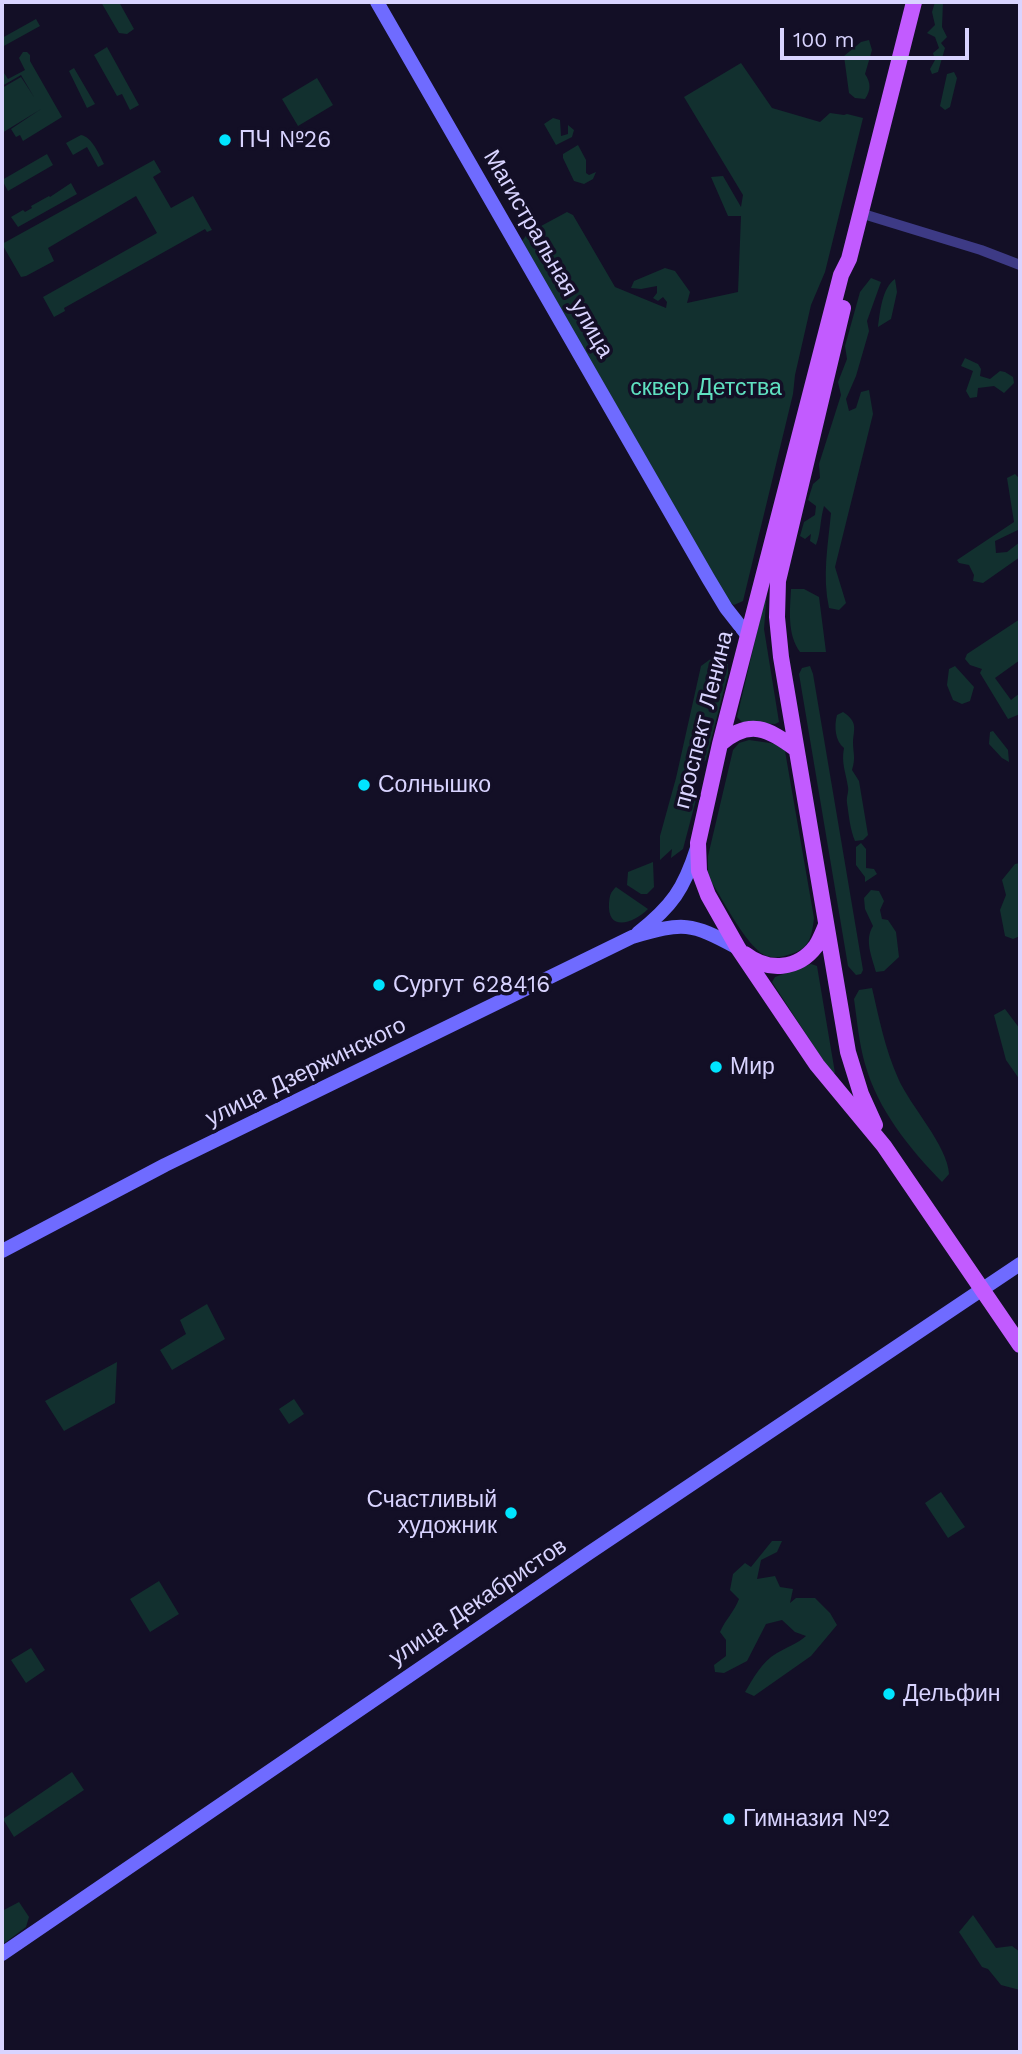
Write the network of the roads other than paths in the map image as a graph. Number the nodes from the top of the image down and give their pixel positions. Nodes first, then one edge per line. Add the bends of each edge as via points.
1 (377, 2) edge
2 (915, 2) edge
3 (860, 213) junction
4 (849, 259) junction
5 (1020, 265) edge
6 (748, 636) junction
7 (720, 744) junction
8 (796, 749) junction
9 (698, 844) junction
10 (826, 925) junction
11 (632, 937) junction
12 (738, 948) junction
13 (884, 1146) junction
14 (2, 1251) edge
15 (1020, 1264) edge
16 (982, 1290) junction
17 (1020, 1345) edge
18 (2, 1954) edge

1 - 6 main road, Магистральная улица via 708,578
2 - 3 main road, проспект Ленина
3 - 4 main road, проспект Ленина
3 - 5 street
4 - 6 main road, проспект Ленина via 841,275
4 - 8 main road, проспект Ленина via 850,278 778,581 780,645
6 - 7 main road, проспект Ленина
7 - 8 main road via 734,732 749,729 772,732
7 - 9 main road, проспект Ленина
8 - 10 main road, проспект Ленина
9 - 11 main road, улица Дзержинского via 676,896
9 - 12 main road, проспект Ленина via 699,871 708,895
10 - 12 main road via 817,945 787,965 769,967
10 - 13 main road, проспект Ленина via 848,1052
11 - 12 main road, улица Дзержинского via 688,926
11 - 14 main road, улица Дзержинского
12 - 13 main road, проспект Ленина via 817,1065
13 - 16 main road, проспект Ленина
15 - 16 main road, улица Декабристов
16 - 17 main road, проспект Ленина
16 - 18 main road, улица Декабристов

